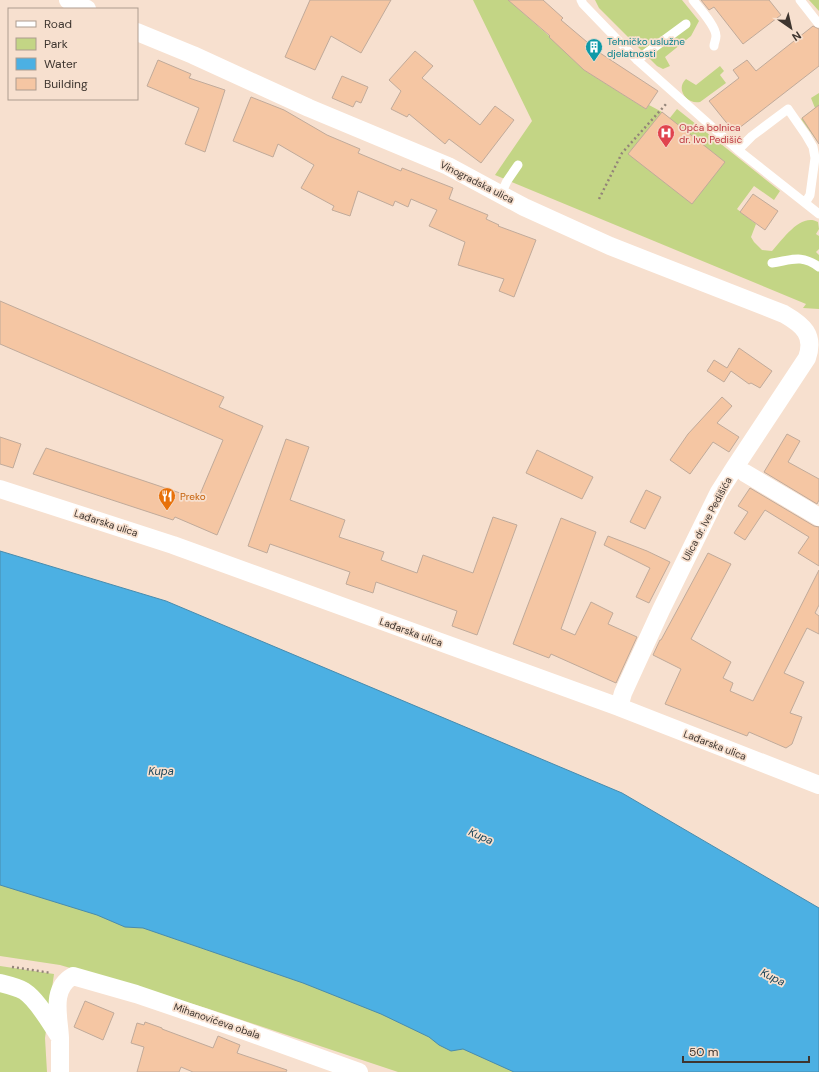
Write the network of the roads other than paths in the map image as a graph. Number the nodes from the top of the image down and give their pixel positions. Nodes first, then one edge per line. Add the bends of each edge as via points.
1 (68, 0) edge
2 (581, 0) edge
3 (693, 0) edge
4 (800, 0) edge
5 (85, 8) edge
6 (818, 22) edge
7 (686, 24) dead end
8 (138, 32) edge
9 (714, 46) dead end
10 (637, 60) junction
11 (738, 150) junction
12 (518, 165) dead end
13 (501, 194) junction
14 (805, 203) junction
15 (819, 214) edge
16 (772, 263) dead end
17 (819, 267) edge
18 (814, 336) edge
19 (745, 473) dead end
20 (0, 489) edge
21 (819, 516) edge
22 (619, 707) junction
23 (819, 785) edge
24 (0, 983) edge
25 (60, 1037) junction
26 (60, 1072) edge
27 (358, 1072) edge

1 - 5 street
2 - 10 lane
3 - 9 lane via 715,32
4 - 6 lane
7 - 10 lane
8 - 13 street, Vinogradska ulica via 448,166
10 - 11 lane
11 - 14 lane
11 - 14 lane via 788,109 813,147 815,158 810,195
12 - 13 lane
13 - 18 street, Vinogradska ulica via 610,246 784,314
14 - 15 lane
16 - 17 lane via 799,258 807,259
18 - 22 street, Ulica dr. Ive Pedišića via 808,358 734,467 708,514 661,610
19 - 21 street
20 - 22 street, Lađarska ulica via 148,536
22 - 23 street, Lađarska ulica
24 - 25 street via 25,992 37,1004
25 - 26 street
25 - 27 street, Mihanovićeva obala via 57,1003 61,987 73,976 246,1031

